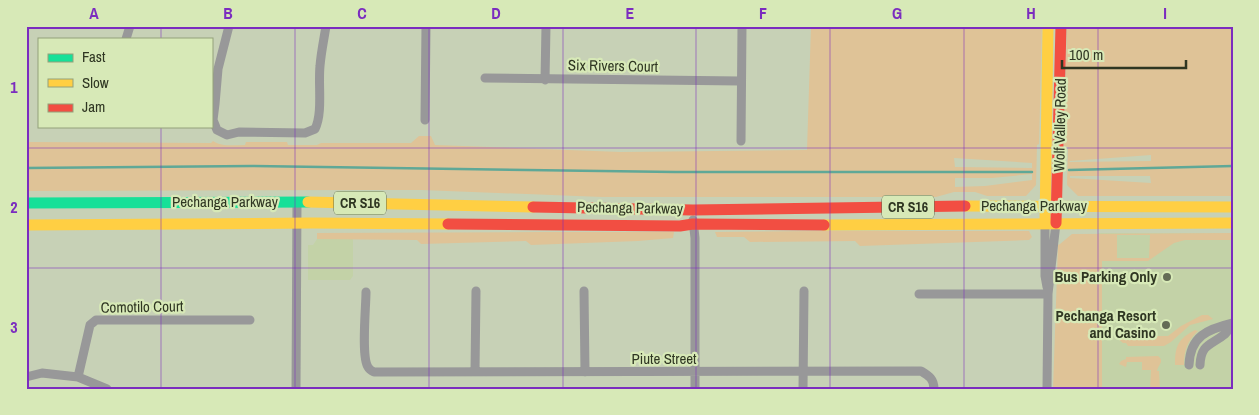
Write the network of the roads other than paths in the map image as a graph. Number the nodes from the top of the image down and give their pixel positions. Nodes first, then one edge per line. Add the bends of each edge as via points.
1 (130, 26) edge
2 (229, 26) edge
3 (326, 26) edge
4 (426, 26) edge
5 (546, 26) edge
6 (742, 26) edge
7 (1048, 26) edge
8 (1054, 26) edge
9 (1062, 26) edge
10 (126, 38) edge
11 (1062, 54) junction
12 (1048, 61) junction
13 (485, 78) dead end
14 (546, 80) junction
15 (740, 82) junction
16 (1060, 103) junction
17 (425, 120) dead end
18 (741, 141) dead end
19 (297, 202) junction
20 (26, 203) edge
21 (1045, 206) junction
22 (1058, 206) junction
23 (1233, 207) edge
24 (693, 210) junction
25 (1233, 223) edge
26 (296, 224) junction
27 (693, 224) junction
28 (1050, 224) junction
29 (26, 225) edge
30 (584, 291) dead end
31 (804, 291) dead end
32 (366, 292) dead end
33 (476, 292) dead end
34 (919, 294) dead end
35 (1048, 294) junction
36 (250, 320) dead end
37 (1233, 323) edge
38 (1189, 365) dead end
39 (1200, 365) dead end
40 (804, 371) junction
41 (475, 372) junction
42 (585, 372) junction
43 (695, 373) junction
44 (26, 377) edge
45 (78, 377) junction
46 (106, 389) edge
47 (296, 389) edge
48 (695, 389) edge
49 (803, 389) edge
50 (934, 389) edge
51 (1047, 389) edge

1 - 10 street
2 - 3 street via 218,69 212,120 217,130 226,135 239,132 305,133 315,129 320,120 320,65
4 - 17 street
5 - 14 street
6 - 15 street
7 - 12 main road, Wolf Valley Road
8 - 11 main road via 1055,49
9 - 11 main road, Wolf Valley Road
11 - 16 main road, Wolf Valley Road
12 - 16 main road via 1054,65 1054,94
12 - 21 main road, Wolf Valley Road
13 - 14 street, Six Rivers Court
14 - 15 street, Six Rivers Court
15 - 18 street
16 - 22 main road, Wolf Valley Road
19 - 20 main road, Pechanga Parkway / CR S16
19 - 24 main road, Pechanga Parkway / CR S16
19 - 26 street
21 - 22 main road, Pechanga Parkway / CR S16
21 - 24 main road, Pechanga Parkway / CR S16
21 - 28 main road, Wolf Valley Road
22 - 23 main road, Pechanga Parkway / CR S16
22 - 28 main road, Wolf Valley Road
24 - 27 street
25 - 28 main road, Pechanga Parkway / CR S16
26 - 27 main road, Pechanga Parkway / CR S16
26 - 29 main road, Pechanga Parkway / CR S16
26 - 47 street
27 - 28 main road, Pechanga Parkway / CR S16
27 - 43 street
28 - 35 street
30 - 42 street
31 - 40 street
32 - 41 street, Piute Street via 365,357 368,367 374,372
33 - 41 street
34 - 35 street
35 - 51 street
36 - 45 street, Comotilo Court via 96,320 90,325
37 - 38 street via 1199,337 1190,351
37 - 39 street via 1225,334 1205,347
40 - 43 street, Piute Street
40 - 49 street
40 - 50 street, Piute Street via 921,371 934,382
41 - 42 street, Piute Street
42 - 43 street, Piute Street
43 - 48 street
44 - 45 street via 42,373
45 - 46 street

